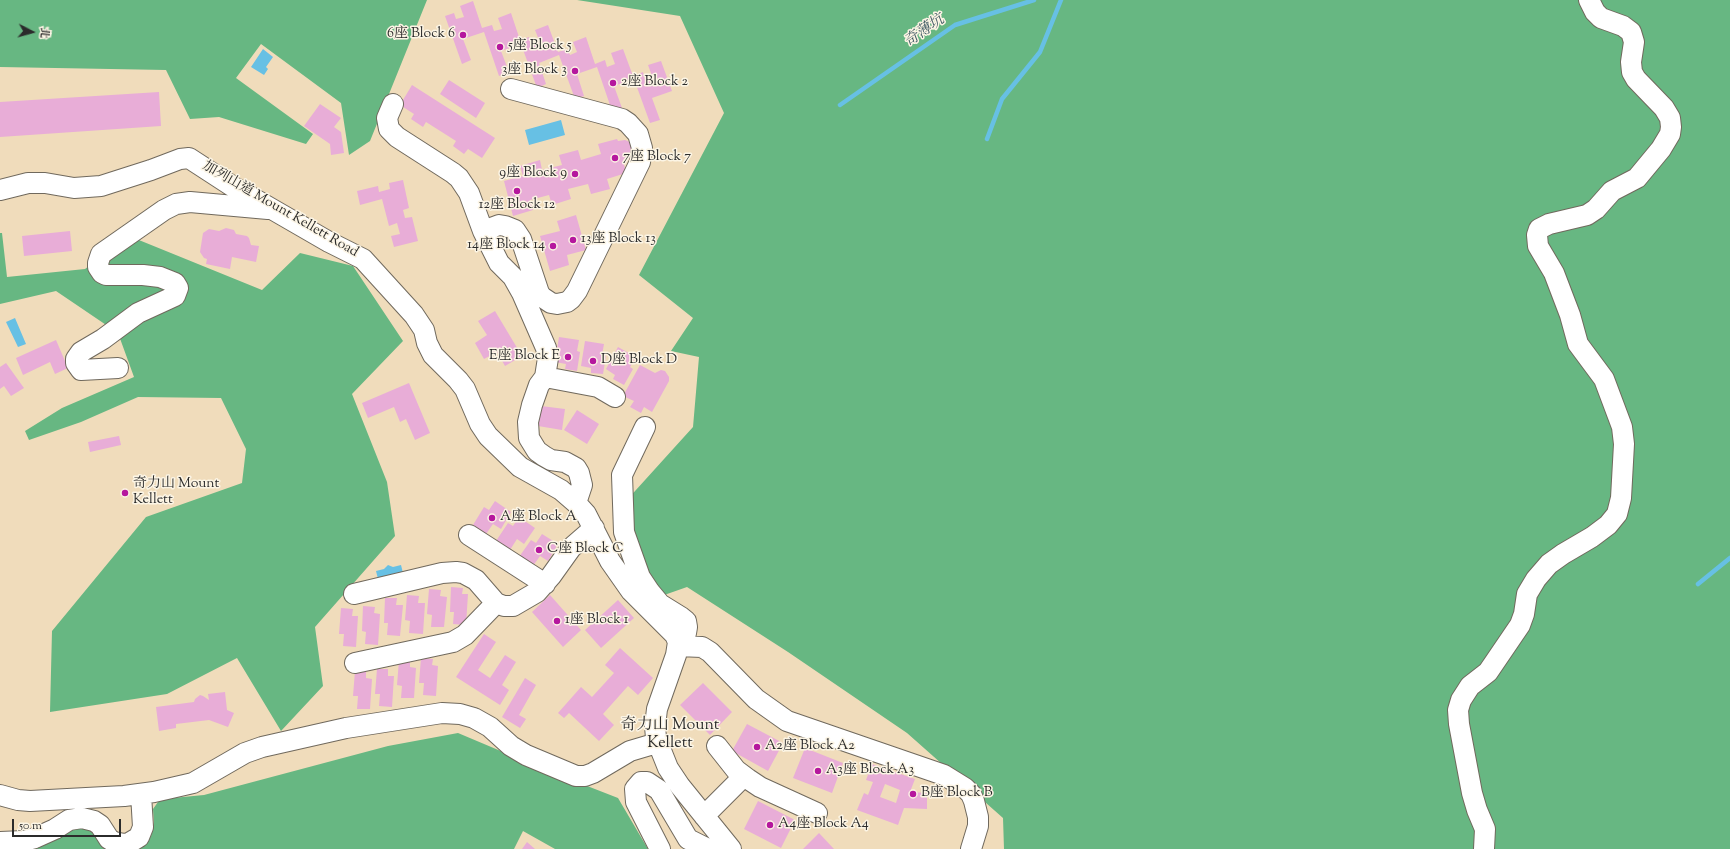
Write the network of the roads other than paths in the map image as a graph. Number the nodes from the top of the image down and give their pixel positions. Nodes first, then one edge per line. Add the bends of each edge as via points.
1 (1589, 0) edge
2 (511, 90) dead end
3 (393, 104) dead end
4 (0, 190) edge
5 (272, 209) junction
6 (483, 231) junction
7 (118, 368) dead end
8 (544, 377) junction
9 (615, 397) dead end
10 (645, 427) dead end
11 (576, 503) junction
12 (594, 528) junction
13 (469, 535) dead end
14 (545, 584) junction
15 (354, 594) dead end
16 (500, 604) junction
17 (678, 646) junction
18 (355, 663) dead end
19 (657, 743) junction
20 (717, 746) dead end
21 (744, 776) junction
22 (141, 794) junction
23 (0, 795) edge
24 (817, 813) dead end
25 (704, 816) junction
26 (0, 842) edge
27 (660, 849) edge
28 (708, 849) edge
29 (731, 849) edge
30 (971, 849) edge
31 (1484, 849) edge

1 - 31 street via 1601,18 1623,26 1631,32 1634,42 1632,72 1664,108 1672,127 1661,149 1637,178 1612,191 1587,215 1549,224 1539,229 1536,235 1538,246 1554,273 1578,344 1604,379 1622,427 1624,444 1621,498 1617,514 1608,524 1592,537 1562,554 1536,579 1527,594 1520,625 1488,672 1470,686 1461,700 1458,710 1459,724 1472,793 1485,829
2 - 6 street via 622,119 638,134 642,148 640,162 577,291 567,302 556,304 546,301 539,293 521,239 514,230 499,225
3 - 6 street via 387,118 389,129 397,138 459,178 469,192
4 - 5 street, 加列山道 Mount Kellett Road via 28,183 74,188 101,186 180,158 189,158
5 - 7 street via 190,202 176,204 102,254 98,267 106,275 160,277 175,283 178,288 175,296 138,313 81,352 76,359 81,370
5 - 11 street, 加列山道 Mount Kellett Road via 328,242 362,258 414,315 424,330 433,355 465,389 488,436 520,467 561,490
6 - 8 street via 499,263 518,285 542,339 548,358
8 - 9 street via 598,387
8 - 11 street via 532,405 528,422 529,438 537,451 544,456 551,460 566,462 576,468 582,485
10 - 17 street via 622,475 624,532 640,577 650,592 660,604 686,621 686,633
11 - 12 street, 加列山道 Mount Kellett Road
12 - 14 street via 571,548
12 - 17 street, 加列山道 Mount Kellett Road via 618,574 638,599 673,631
13 - 14 street
14 - 16 street via 514,606
15 - 16 street via 456,572 476,580
16 - 18 street via 465,635 452,642
17 - 19 street via 656,715
17 - 30 street via 702,647 710,652 756,699 787,721 944,774 965,788 973,798 978,817
19 - 22 street via 630,751 593,773 576,776 518,751 490,727 474,718 442,713 346,728 262,747 245,753 193,783
19 - 25 street via 674,777
20 - 21 street via 726,759
21 - 24 street via 760,787
21 - 25 street
22 - 23 street via 30,801
22 - 26 street via 143,828 139,837 130,843 114,842 100,825 82,818 70,820 50,832 24,841
25 - 29 street
27 - 28 street via 636,802 635,789 641,782 647,782 659,790 688,839

